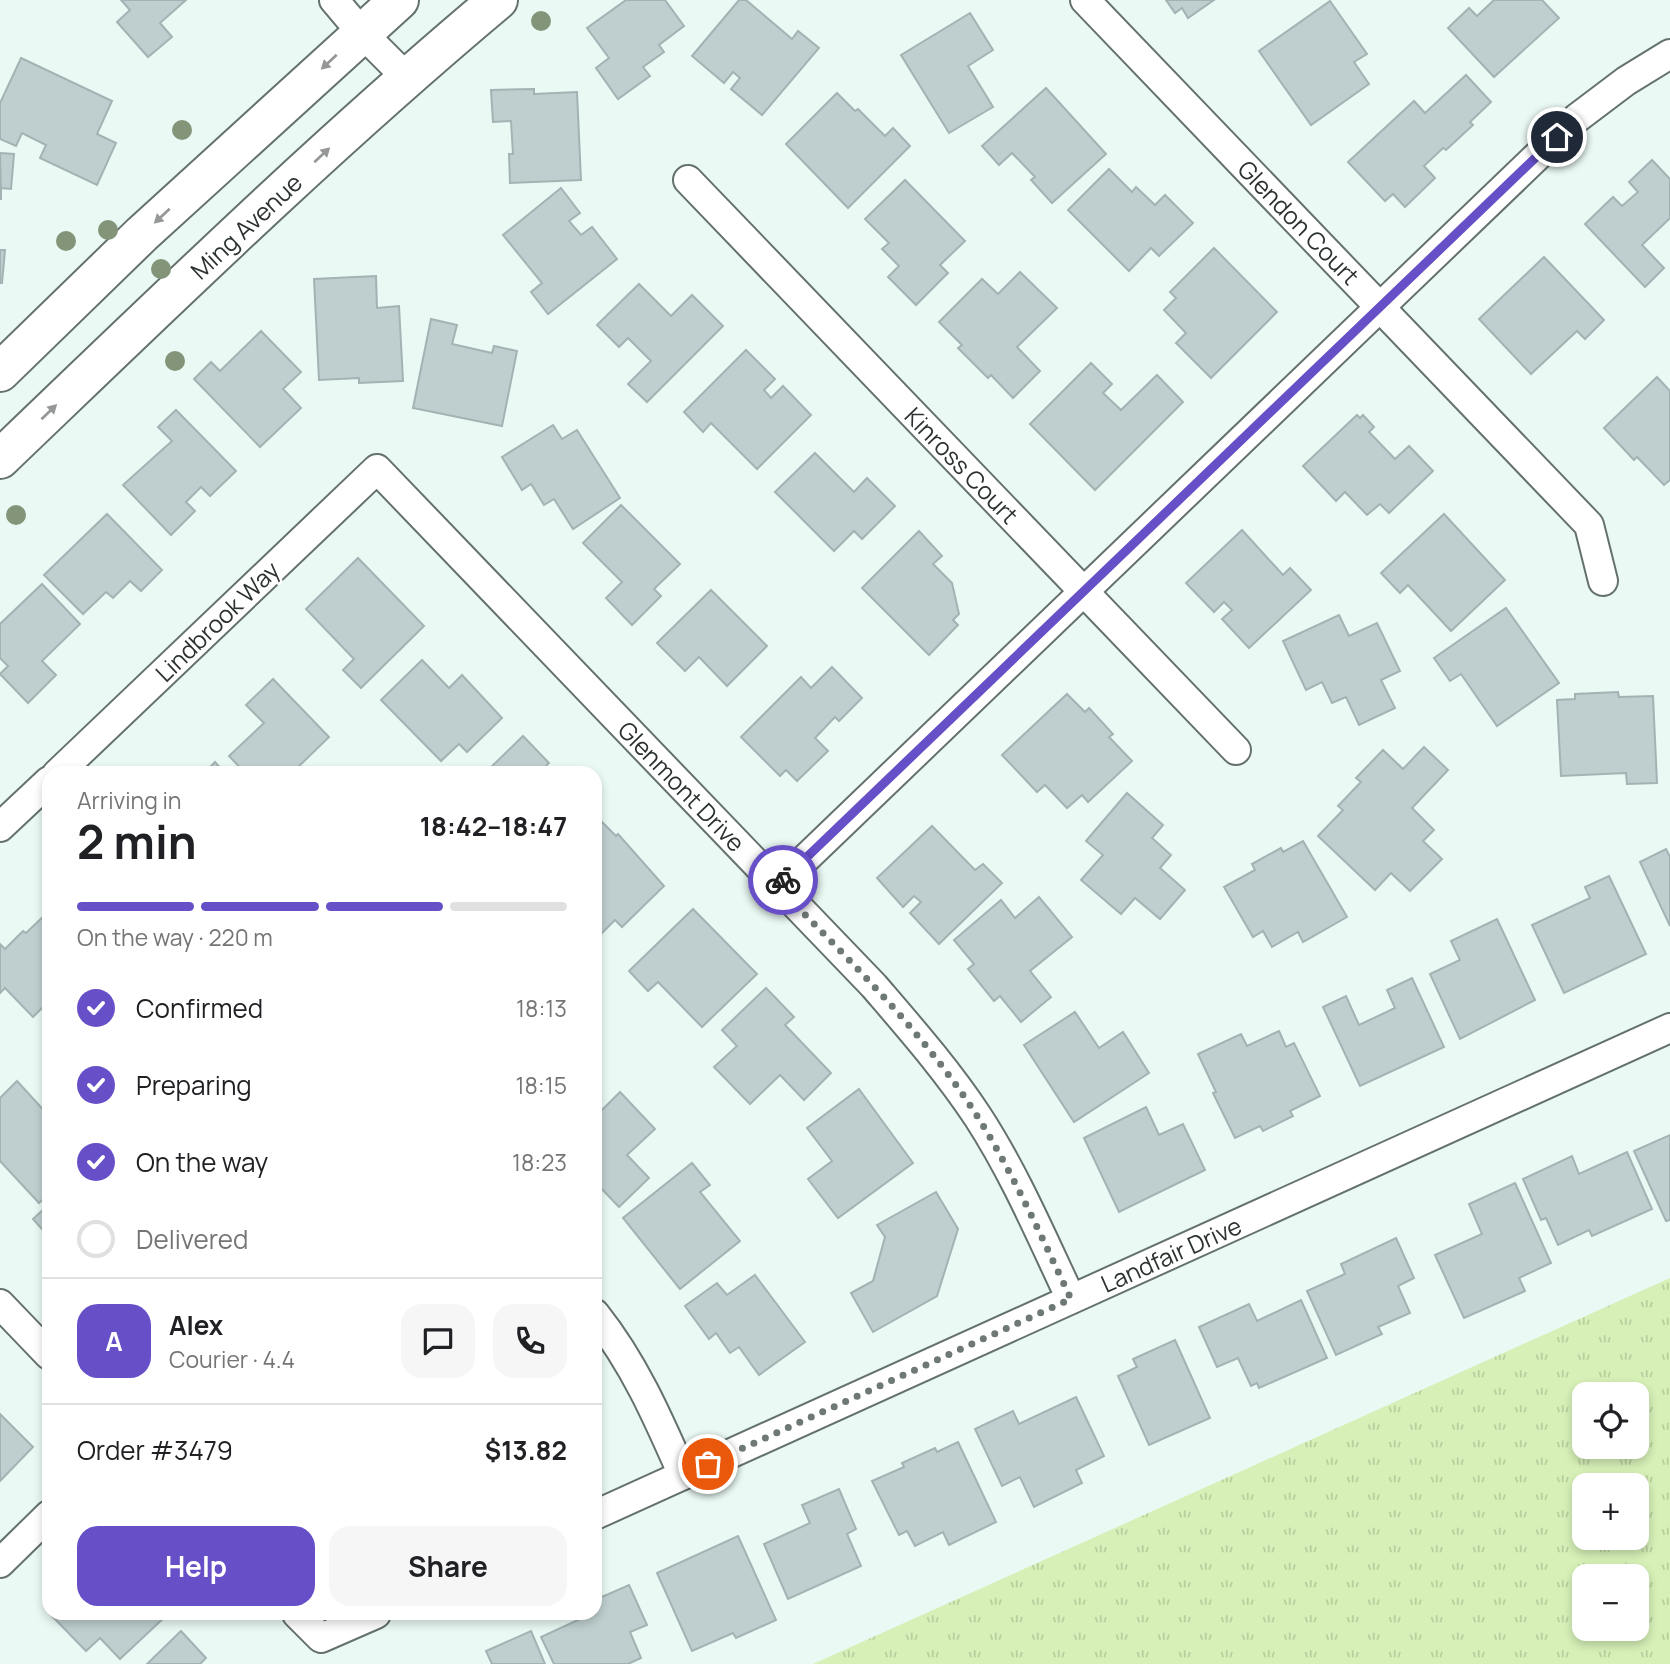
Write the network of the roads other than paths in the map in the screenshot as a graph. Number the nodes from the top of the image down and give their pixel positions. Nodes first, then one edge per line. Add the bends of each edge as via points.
1 (334, 0) edge
2 (399, 0) edge
3 (498, 0) edge
4 (1085, 0) edge
5 (361, 32) junction
6 (1670, 54) edge
7 (407, 77) junction
8 (688, 180) dead end
9 (1380, 307) junction
10 (0, 372) edge
11 (0, 459) edge
12 (377, 469) joint
13 (1603, 580) dead end
14 (1084, 591) junction
15 (1236, 750) dead end
16 (65, 766) edge
17 (42, 788) edge
18 (0, 827) edge
19 (777, 886) junction
20 (1670, 1028) edge
21 (1071, 1299) junction
22 (0, 1304) edge
23 (602, 1323) edge
24 (42, 1348) edge
25 (683, 1475) junction
26 (602, 1512) edge
27 (42, 1523) edge
28 (0, 1563) edge
29 (303, 1620) edge
30 (362, 1620) edge

1 - 5 street
2 - 5 main road
3 - 7 main road, Ming Avenue
4 - 9 street, Glendon Court
5 - 7 street
5 -> 10 main road
6 - 9 street via 1577,118
11 -> 7 main road, Ming Avenue
8 - 14 street, Kinross Court
9 - 13 street, Glendon Court via 1589,525
9 - 14 street
12 - 16 street, Lindbrook Way
12 - 19 street, Glenmont Drive
14 - 15 street, Kinross Court
14 - 19 street
17 - 18 street
19 - 21 street, Glenmont Drive via 934,1056 1017,1184
20 - 21 street, Landfair Drive
21 - 25 street, Landfair Drive
22 - 24 street
23 - 25 street via 641,1383
25 - 26 street, Landfair Drive
27 - 28 street
29 - 30 street via 321,1638

